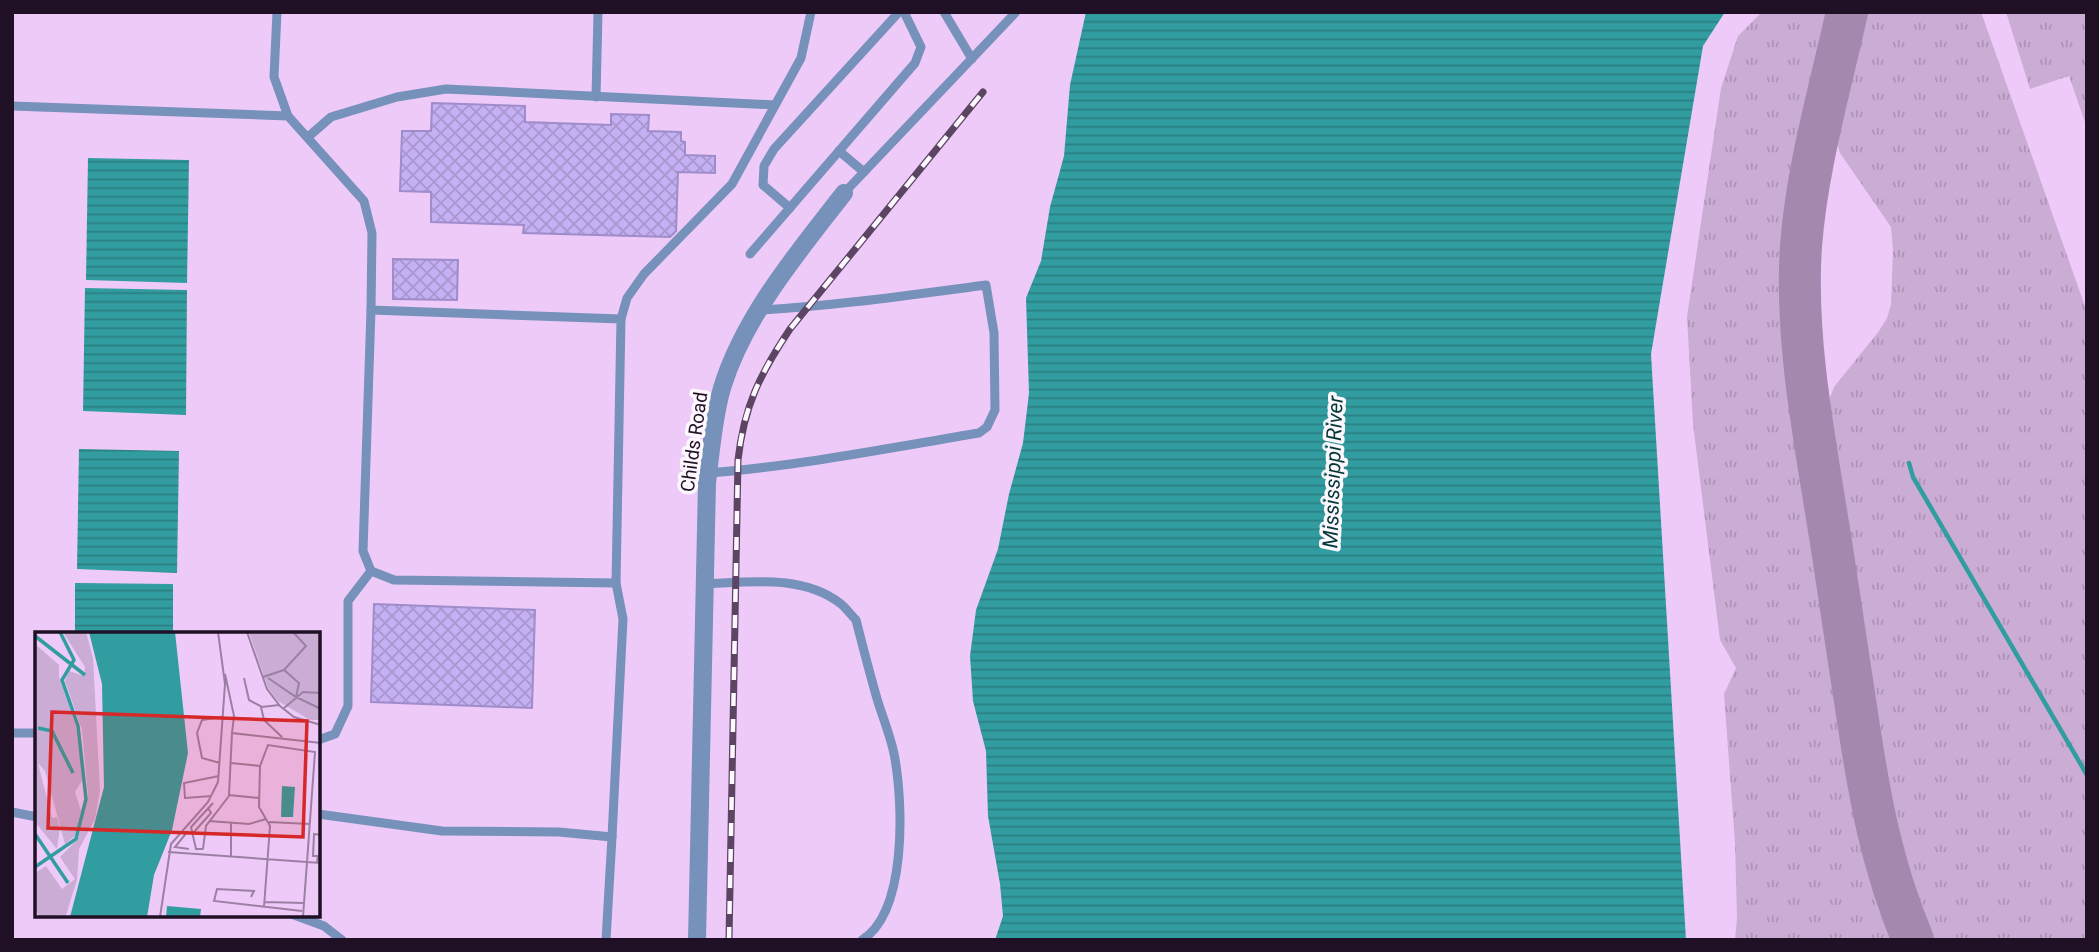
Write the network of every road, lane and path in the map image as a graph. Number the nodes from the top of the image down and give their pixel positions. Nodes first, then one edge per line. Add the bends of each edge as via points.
1 (276, 12) edge
2 (598, 12) edge
3 (811, 12) edge
4 (901, 12) edge
5 (1016, 12) edge
6 (948, 14) edge
7 (972, 59) junction
8 (596, 97) junction
9 (775, 105) junction
10 (12, 106) edge
11 (288, 116) junction
12 (308, 137) junction
13 (839, 151) junction
14 (864, 173) junction
15 (844, 193) joint
16 (789, 208) junction
17 (750, 254) dead end
18 (371, 310) junction
19 (759, 310) junction
20 (621, 319) junction
21 (708, 473) junction
22 (371, 571) junction
23 (616, 583) junction
24 (705, 584) junction
25 (12, 733) edge
26 (35, 733) edge
27 (320, 739) edge
28 (12, 812) edge
29 (320, 814) edge
30 (35, 817) edge
31 (612, 837) junction
32 (299, 917) edge
33 (342, 940) edge
34 (606, 940) edge
35 (697, 940) edge
36 (862, 940) edge

1 - 11 lane via 274,77
2 - 8 lane
3 - 9 lane via 801,58
4 - 13 lane via 921,47 915,64
4 - 16 lane via 774,149 764,166 763,185
5 - 7 lane, Childs Road
6 - 7 lane
7 - 14 lane, Childs Road
8 - 9 lane
8 - 12 lane via 446,89 397,97 331,117
9 - 20 lane via 732,184 644,274 626,298
10 - 11 lane
11 - 12 lane
12 - 18 lane via 364,201 372,233
13 - 14 lane
13 - 16 lane
14 - 15 lane, Childs Road
15 - 19 street, Childs Road
16 - 17 lane
18 - 20 lane
18 - 22 lane via 363,551
19 - 21 street, Childs Road via 722,388
19 - 21 lane via 986,285 994,333 995,410 979,433
20 - 23 lane
21 - 24 street, Childs Road
22 - 23 lane via 394,580
22 - 27 lane via 348,601 348,706 335,734
23 - 31 lane via 623,620
24 - 35 street, Childs Road
24 - 36 lane via 809,587 841,604 856,620 895,757 901,828 887,909
25 - 26 lane
28 - 30 lane
29 - 31 lane via 442,831
31 - 34 lane
32 - 33 lane via 324,926

